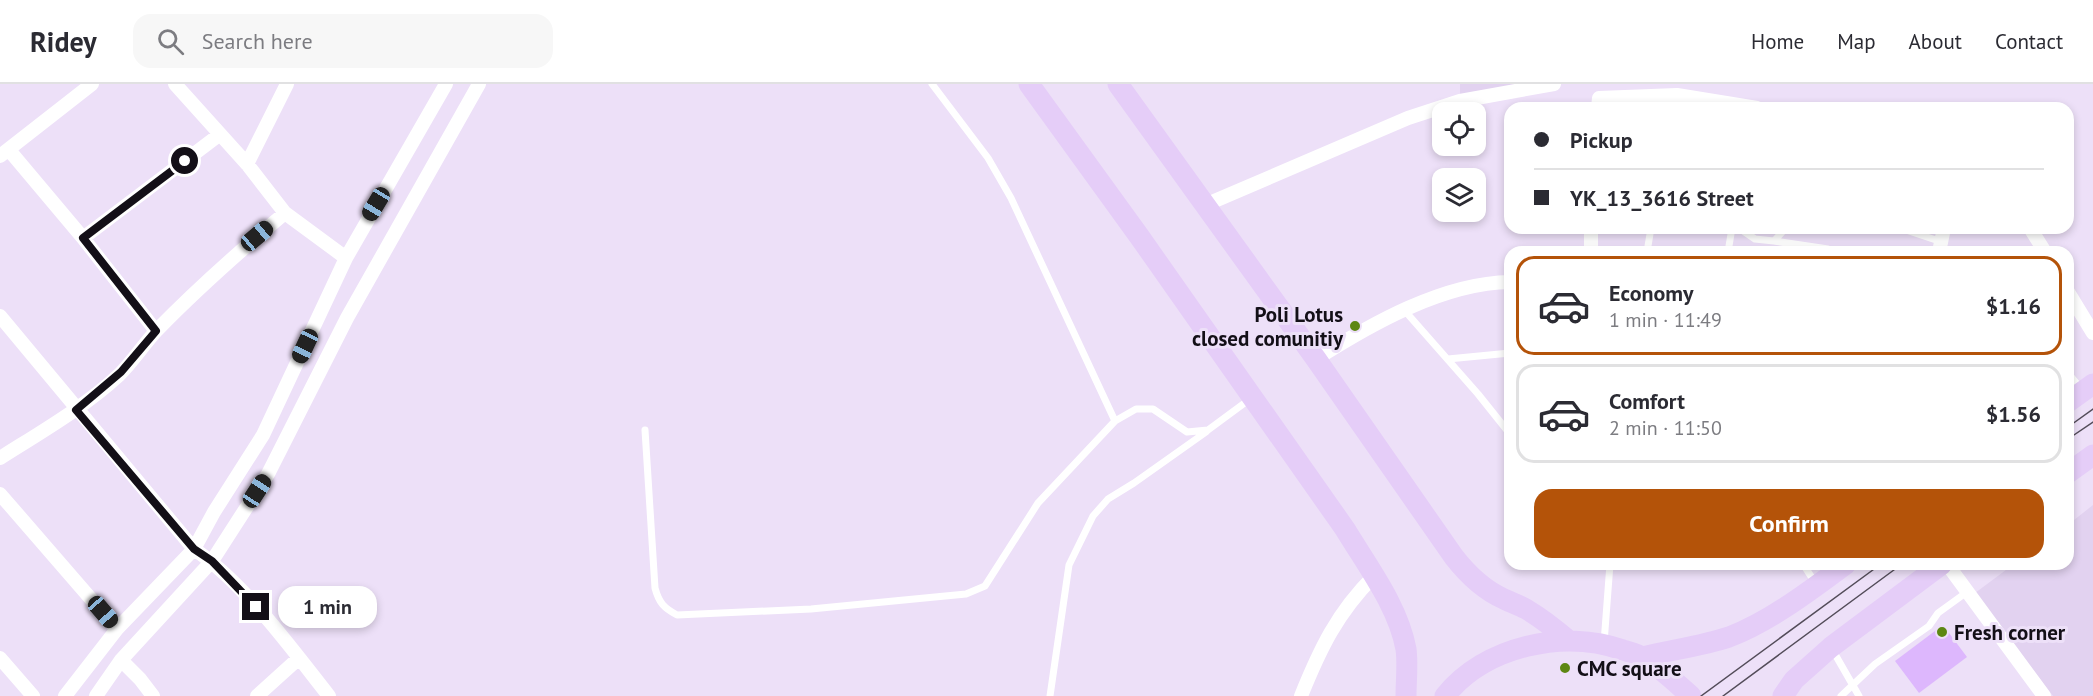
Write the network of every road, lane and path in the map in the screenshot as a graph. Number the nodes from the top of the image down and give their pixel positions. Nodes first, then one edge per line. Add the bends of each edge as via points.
1 (92, 84) edge
2 (175, 84) edge
3 (287, 84) edge
4 (446, 84) edge
5 (479, 84) edge
6 (932, 84) edge
7 (1029, 84) edge
8 (1118, 84) edge
9 (1554, 84) edge
10 (1599, 102) edge
11 (1720, 102) edge
12 (219, 135) junction
13 (4, 153) edge
14 (247, 164) junction
15 (1205, 205) junction
16 (285, 213) junction
17 (1748, 234) edge
18 (1780, 234) edge
19 (1913, 234) edge
20 (83, 238) junction
21 (1774, 241) junction
22 (1808, 246) edge
23 (1938, 246) edge
24 (346, 258) junction
25 (1504, 283) edge
26 (2074, 301) edge
27 (1405, 311) junction
28 (0, 316) edge
29 (156, 331) junction
30 (2093, 333) edge
31 (1504, 354) edge
32 (1316, 358) junction
33 (1448, 359) junction
34 (1252, 398) junction
35 (76, 410) junction
36 (1115, 421) junction
37 (1504, 427) edge
38 (645, 430) dead end
39 (1208, 430) junction
40 (2093, 455) edge
41 (0, 458) edge
42 (2074, 469) edge
43 (0, 494) edge
44 (194, 549) junction
45 (212, 561) junction
46 (1610, 570) edge
47 (1807, 570) edge
48 (1838, 570) edge
49 (1934, 570) edge
50 (1951, 570) edge
51 (1374, 576) junction
52 (1817, 585) junction
53 (1967, 592) junction
54 (117, 629) junction
55 (1568, 640) junction
56 (1604, 643) junction
57 (1831, 647) junction
58 (1643, 657) junction
59 (0, 658) edge
60 (299, 658) junction
61 (121, 660) junction
62 (1853, 683) junction
63 (33, 696) edge
64 (65, 696) edge
65 (96, 696) edge
66 (153, 696) edge
67 (257, 696) edge
68 (329, 696) edge
69 (1050, 696) edge
70 (1300, 696) edge
71 (1406, 696) edge
72 (1445, 696) edge
73 (1691, 696) edge
74 (1783, 696) edge
75 (1841, 696) edge
76 (1859, 696) edge
77 (2044, 696) edge

1 - 13 street
2 - 12 street
3 - 14 street
4 - 24 street
5 - 45 street via 347,318 268,474
6 - 36 lane via 988,158 1011,198
7 - 34 main road
8 - 15 main road
9 - 15 street via 1460,101 1408,118
10 - 11 street via 1599,98 1677,95
12 - 14 street
12 - 20 street
13 - 20 street
14 - 16 street
15 - 32 main road
16 - 24 street
16 - 29 street via 228,260
17 - 21 lane
18 - 21 lane
19 - 23 lane
20 - 29 street
21 - 22 lane
24 - 44 street via 262,435
25 - 27 street via 1467,288
26 - 30 street
27 - 32 street
27 - 33 lane
28 - 35 street
29 - 35 street via 121,372
31 - 33 lane
32 - 55 main road via 1468,574 1503,599 1524,607
33 - 37 lane
34 - 39 lane
34 - 51 main road
35 - 41 street
35 - 44 street
36 - 38 lane via 1038,503 985,586 966,594 892,602 677,615 658,601 655,588
36 - 39 lane via 1136,409 1153,409 1187,432
39 - 69 lane via 1108,499 1093,516 1069,565
40 - 42 main road
43 - 54 street
44 - 45 street
44 - 54 street
45 - 60 street
45 - 61 street
46 - 56 lane
47 - 52 lane
48 - 52 main road
49 - 57 main road
50 - 53 street
51 - 70 street via 1357,592 1329,633
51 - 71 main road via 1401,629 1406,652
52 - 58 main road via 1728,637
53 - 62 lane
53 - 77 street
54 - 64 street
55 - 56 main road
55 - 72 main road via 1523,646 1487,662
56 - 58 main road
57 - 62 lane
57 - 74 main road via 1794,680
58 - 73 main road
59 - 63 street
60 - 67 street
60 - 68 street
61 - 65 street
61 - 66 street
62 - 75 lane
62 - 76 lane

